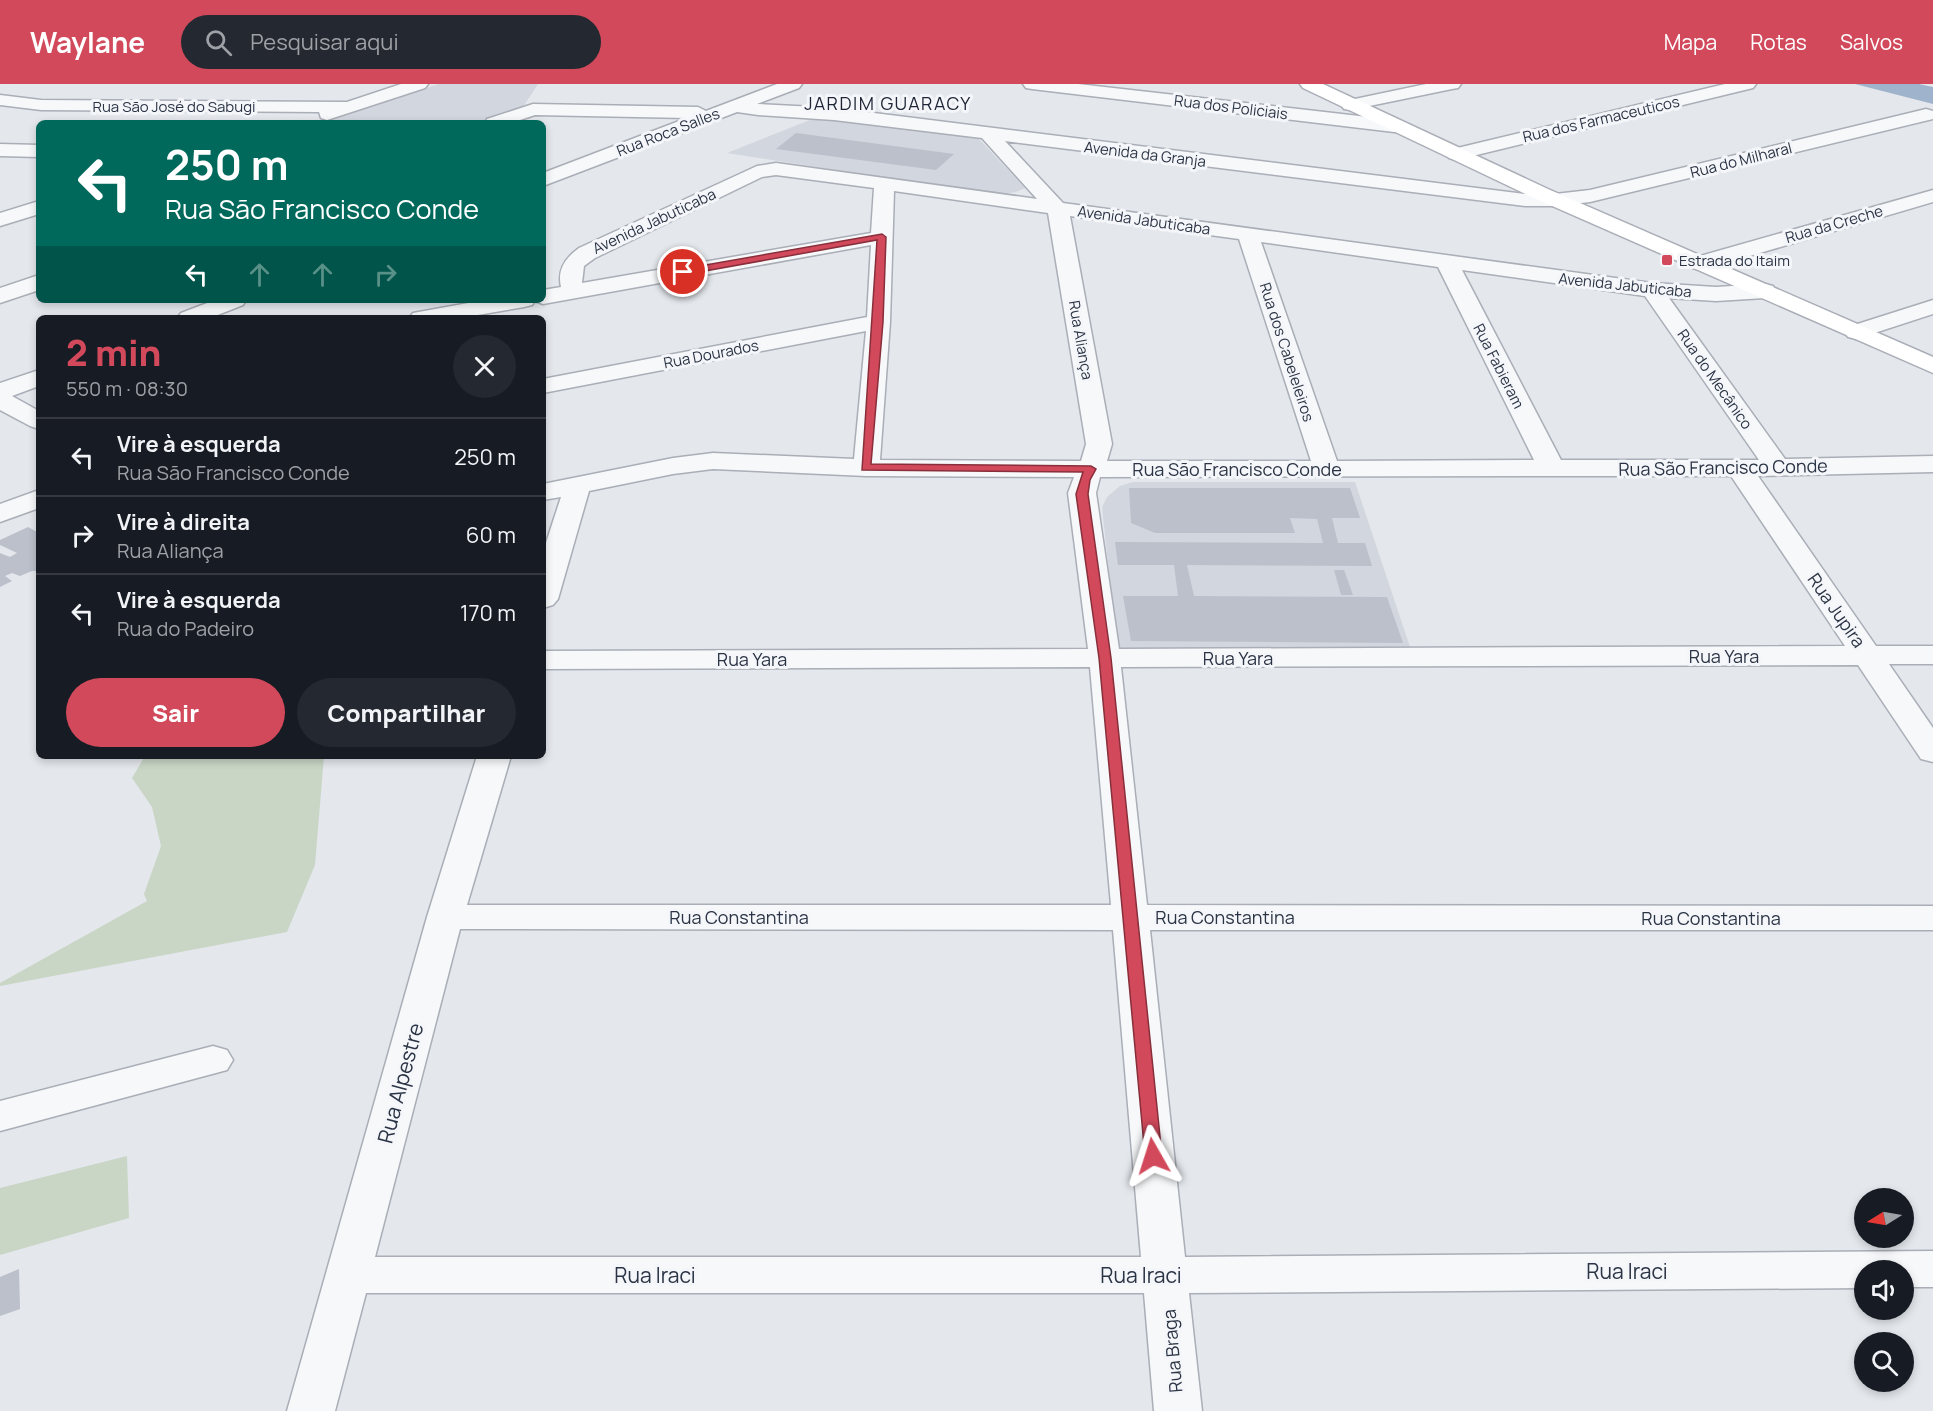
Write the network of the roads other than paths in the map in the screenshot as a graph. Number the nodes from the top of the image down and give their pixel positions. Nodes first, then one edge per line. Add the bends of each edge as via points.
1 (419, 84) edge
2 (793, 84) edge
3 (1032, 84) edge
4 (1309, 84) edge
5 (1452, 84) edge
6 (1747, 84) edge
7 (43, 87) dead end
8 (544, 92) dead end
9 (0, 100) edge
10 (1350, 105) junction
11 (734, 106) junction
12 (348, 107) junction
13 (533, 109) junction
14 (715, 113) junction
15 (1926, 115) dead end
16 (309, 120) edge
17 (502, 120) edge
18 (1394, 126) junction
19 (989, 135) junction
20 (36, 151) edge
21 (3, 152) edge
22 (1456, 154) junction
23 (546, 179) edge
24 (884, 184) junction
25 (1933, 196) edge
26 (1555, 200) junction
27 (36, 208) edge
28 (1058, 209) junction
29 (0, 220) edge
30 (1248, 234) junction
31 (882, 237) junction
32 (1447, 263) junction
33 (1701, 263) junction
34 (36, 283) edge
35 (1652, 290) junction
36 (1764, 291) junction
37 (573, 292) junction
38 (0, 296) edge
39 (546, 296) edge
40 (226, 303) edge
41 (507, 303) edge
42 (1933, 307) edge
43 (196, 315) edge
44 (438, 315) edge
45 (878, 322) junction
46 (1856, 332) junction
47 (1933, 366) edge
48 (36, 378) edge
49 (546, 385) edge
50 (0, 392) edge
51 (0, 400) edge
52 (36, 419) edge
53 (1933, 464) edge
54 (1778, 467) junction
55 (866, 468) junction
56 (1739, 468) junction
57 (1091, 469) junction
58 (1327, 469) junction
59 (1552, 469) junction
60 (578, 484) junction
61 (546, 491) edge
62 (36, 499) edge
63 (0, 514) edge
64 (546, 589) edge
65 (1933, 655) edge
66 (1869, 656) junction
67 (1105, 658) junction
68 (546, 660) edge
69 (1933, 752) edge
70 (493, 759) edge
71 (444, 916) junction
72 (1129, 917) junction
73 (1933, 918) edge
74 (213, 1060) dead end
75 (0, 1116) edge
76 (1933, 1269) edge
77 (349, 1275) junction
78 (1166, 1275) junction
79 (311, 1411) edge
80 (1178, 1411) edge

1 - 12 street
2 - 11 street, Rua Roca Salles
3 - 18 street, Rua dos Policiais
4 - 10 street
5 - 10 street
6 - 22 street, Rua dos Farmaceuticos
7 - 9 street
8 - 13 street
9 - 12 street, Rua São José do Sabugi via 41,105
10 - 18 street
11 - 14 street, Rua Roca Salles
11 - 19 street, Avenida da Granja via 834,114
12 - 16 street
13 - 14 street
13 - 17 street
14 - 23 street, Rua Roca Salles
15 - 26 street, Rua do Milharal via 1590,196
18 - 22 street
19 - 26 street, Avenida da Granja via 1513,199
19 - 28 street
20 - 21 street
22 - 26 street
24 - 28 street, Avenida Jabuticaba
24 - 31 street
24 - 37 street, Avenida Jabuticaba via 781,170 757,172 576,260 570,268
25 - 33 street, Rua da Creche
26 - 33 street
27 - 29 street
28 - 30 street, Avenida Jabuticaba
28 - 57 street, Rua Aliança via 1099,444
30 - 32 street, Avenida Jabuticaba
30 - 58 street, Rua dos Cabeleleiros
31 - 37 street
31 - 45 street
32 - 35 street, Avenida Jabuticaba
32 - 59 street, Rua Fabieram
33 - 36 street
34 - 38 street
35 - 36 street, Avenida Jabuticaba via 1716,294
35 - 54 street, Rua do Mecânico
36 - 46 street
37 - 39 street
40 - 43 street
41 - 44 street
42 - 46 street
45 - 49 street, Rua Dourados
45 - 55 street
46 - 47 street
48 - 50 street
51 - 52 street
53 - 54 street, Rua São Francisco Conde
54 - 56 street, Rua São Francisco Conde
55 - 57 street, Rua São Francisco Conde
55 - 60 street, Rua São Francisco Conde via 713,461
56 - 59 street, Rua São Francisco Conde
56 - 66 street, Rua Jupira
57 - 58 street, Rua São Francisco Conde
57 - 67 street, Rua Braga via 1082,494
58 - 59 street, Rua São Francisco Conde
60 - 61 street, Rua São Francisco Conde
60 - 64 street
62 - 63 street
65 - 66 street, Rua Yara
66 - 67 street, Rua Yara
66 - 69 street, Rua Jupira
67 - 68 street, Rua Yara
67 - 72 street, Rua Braga
70 - 71 street, Rua Alpestre
71 - 72 street, Rua Constantina
71 - 77 street, Rua Alpestre
72 - 73 street, Rua Constantina
72 - 78 street, Rua Braga
74 - 75 street
76 - 78 street, Rua Iraci
77 - 78 street, Rua Iraci
77 - 79 street, Rua Alpestre
78 - 80 street, Rua Braga

